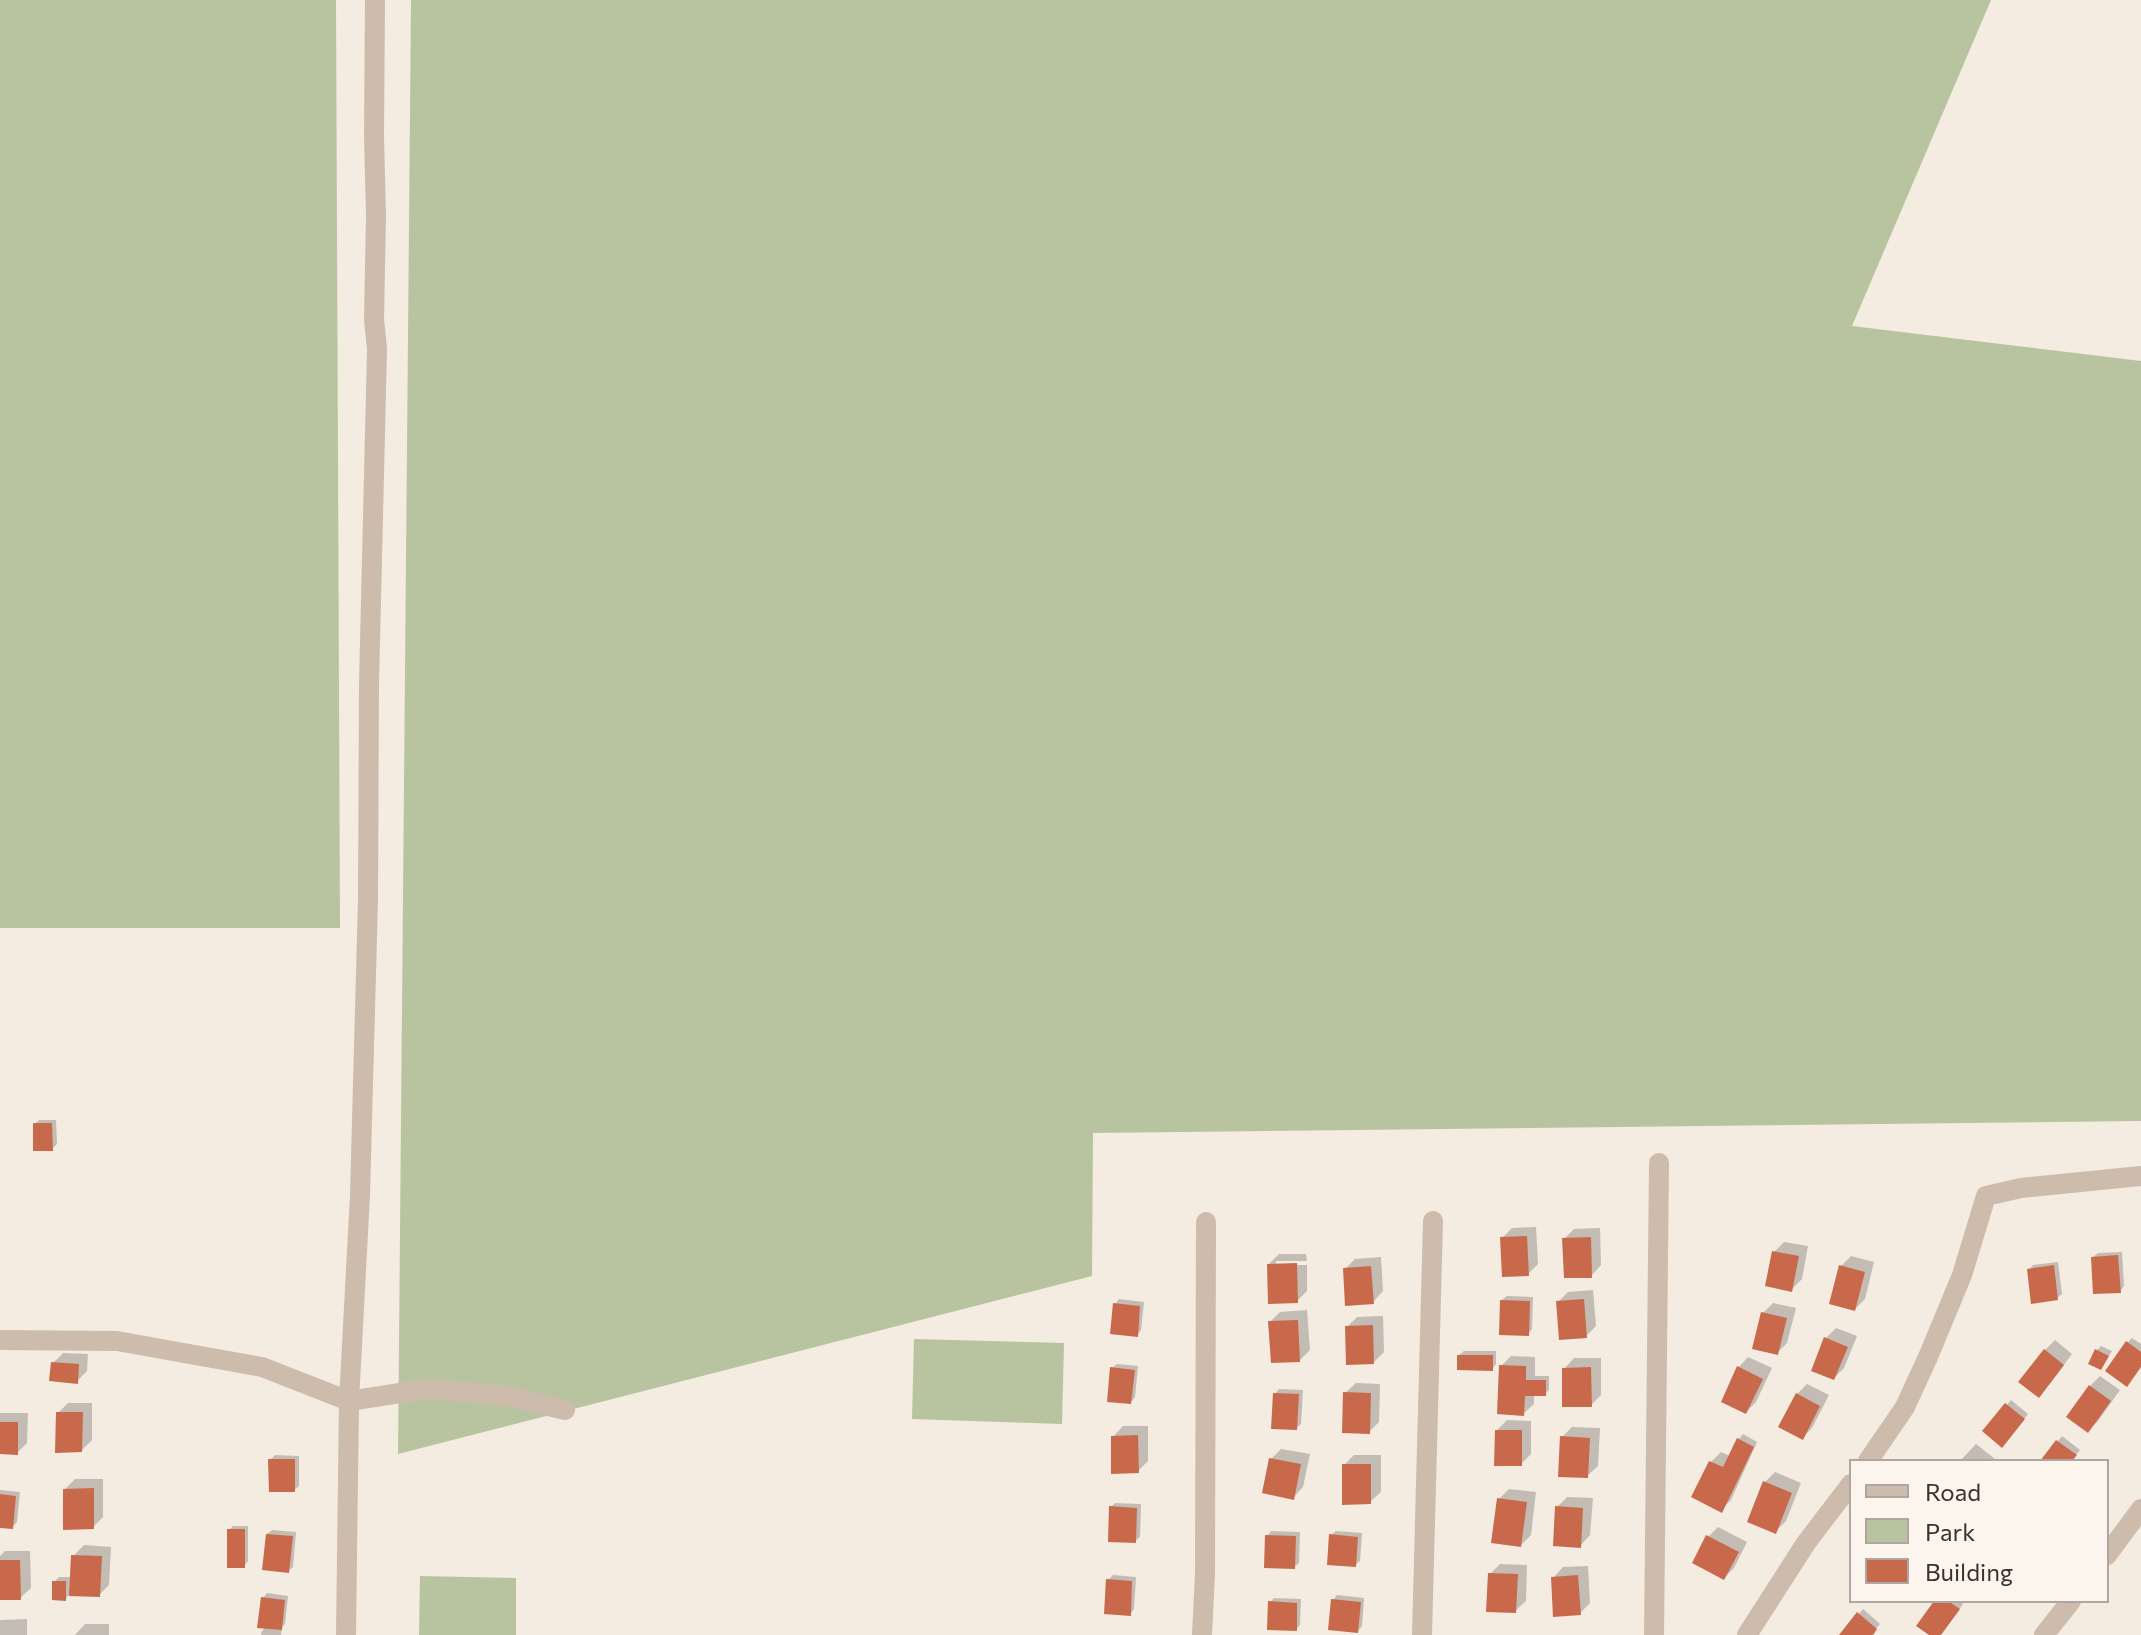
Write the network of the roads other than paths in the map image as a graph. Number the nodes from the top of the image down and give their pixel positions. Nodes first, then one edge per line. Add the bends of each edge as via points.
1 (375, 0) edge
2 (1659, 1163) dead end
3 (2141, 1176) edge
4 (1433, 1221) dead end
5 (1206, 1222) dead end
6 (0, 1340) edge
7 (349, 1401) junction
8 (565, 1410) dead end
9 (1869, 1459) edge
10 (1849, 1487) edge
11 (2141, 1509) edge
12 (2109, 1552) edge
13 (2069, 1603) edge
14 (346, 1635) edge
15 (1202, 1635) edge
16 (1422, 1635) edge
17 (1654, 1635) edge
18 (1747, 1635) edge
19 (2044, 1635) edge

1 - 7 street via 377,349 368,899
2 - 17 street
3 - 9 street via 1986,1196 1962,1275 1928,1357 1905,1407
4 - 16 street
5 - 15 street
6 - 7 street via 117,1341 262,1367
7 - 8 street via 426,1389 503,1395
7 - 14 street
10 - 18 street
11 - 12 street
13 - 19 street

